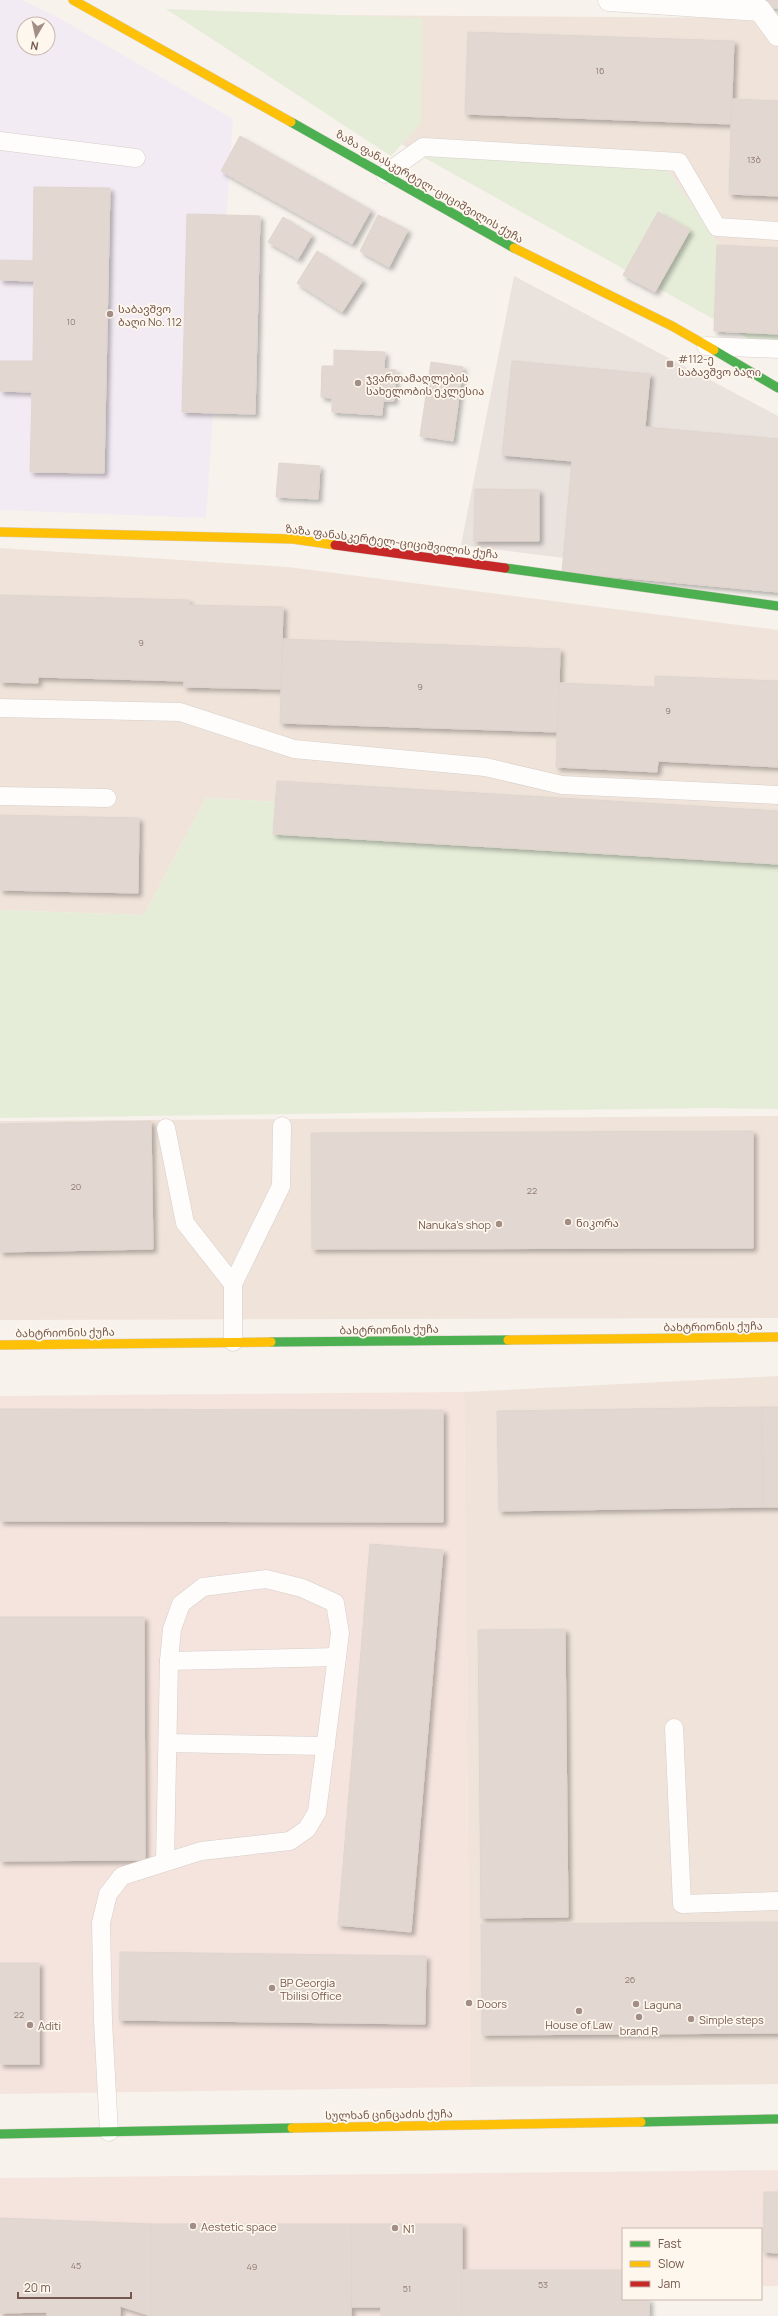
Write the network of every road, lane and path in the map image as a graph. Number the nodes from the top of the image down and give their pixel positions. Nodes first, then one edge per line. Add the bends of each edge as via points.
1 (73, 0) edge
2 (609, 0) edge
3 (778, 36) edge
4 (0, 141) edge
5 (136, 158) dead end
6 (385, 174) junction
7 (778, 231) edge
8 (706, 346) junction
9 (778, 349) edge
10 (778, 388) edge
11 (0, 532) edge
12 (778, 606) edge
13 (0, 708) edge
14 (0, 796) edge
15 (778, 796) edge
16 (107, 798) dead end
17 (282, 1126) dead end
18 (166, 1128) dead end
19 (233, 1284) junction
20 (778, 1337) edge
21 (233, 1342) junction
22 (0, 1345) edge
23 (337, 1657) junction
24 (169, 1661) junction
25 (674, 1728) dead end
26 (168, 1743) junction
27 (326, 1746) junction
28 (165, 1862) junction
29 (778, 1901) edge
30 (778, 2119) edge
31 (109, 2132) junction
32 (0, 2134) edge

1 - 6 street, ზაზა ფანასკერტელ-ციციშვილის ქუჩა
2 - 3 street via 760,10
4 - 5 lane
6 - 7 lane via 423,147 679,162 717,227
6 - 8 street, ზაზა ფანასკერტელ-ციციშვილის ქუჩა via 512,247 672,326
8 - 9 lane
8 - 10 street, ზაზა ფანასკერტელ-ციციშვილის ქუჩა
11 - 12 street, ზაზა ფანასკერტელ-ციციშვილის ქუჩა via 294,539
13 - 15 lane via 180,712 294,749 485,767 562,785
14 - 16 lane
17 - 19 lane via 281,1186
18 - 19 lane via 186,1224
19 - 21 lane
20 - 21 street, ბახტრიონის ქუჩა
21 - 22 street, ბახტრიონის ქუჩა
23 - 24 lane
23 - 24 lane via 340,1633 335,1603 302,1588 266,1579 203,1587 181,1604 172,1629
23 - 27 lane
24 - 26 lane
25 - 29 lane via 682,1904
26 - 27 lane
26 - 28 lane
27 - 28 lane via 317,1812 307,1829 290,1841 208,1850
28 - 31 lane via 122,1876 108,1894 102,1923 103,2021
30 - 31 street, სულხან ცინცაძის ქუჩა
31 - 32 street, სულხან ცინცაძის ქუჩა

